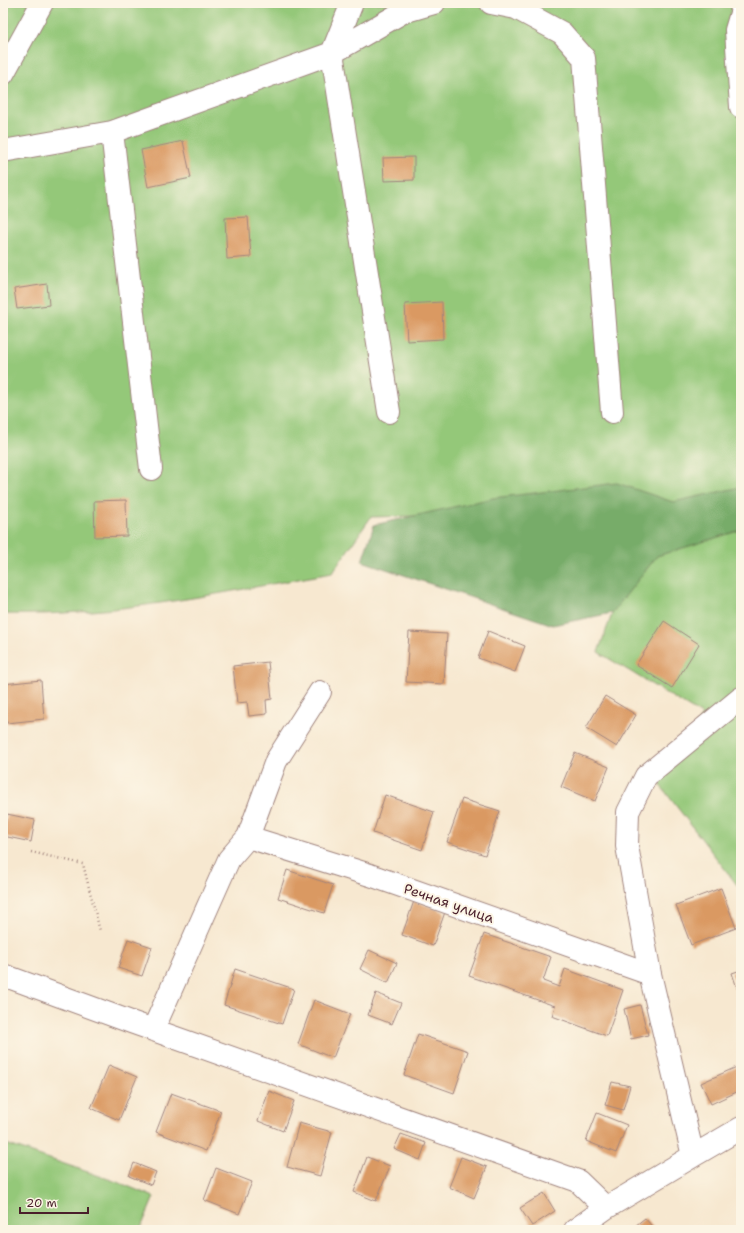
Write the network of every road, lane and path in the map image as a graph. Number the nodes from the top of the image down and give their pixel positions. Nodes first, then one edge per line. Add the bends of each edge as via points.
1 (42, 3) edge
2 (352, 3) edge
3 (434, 3) edge
4 (491, 3) edge
5 (741, 13) edge
6 (332, 53) junction
7 (3, 74) edge
8 (741, 107) edge
9 (112, 132) junction
10 (3, 151) edge
11 (389, 412) dead end
12 (612, 412) dead end
13 (151, 469) dead end
14 (320, 692) dead end
15 (741, 698) edge
16 (248, 837) junction
17 (31, 852) dead end
18 (100, 931) dead end
19 (650, 974) junction
20 (3, 975) edge
21 (153, 1030) junction
22 (741, 1128) edge
23 (693, 1156) junction
24 (606, 1208) junction
25 (575, 1230) edge

1 - 7 street
2 - 6 street
3 - 6 street via 403,12
4 - 12 street via 516,8 562,33 584,58
5 - 8 street via 736,30
6 - 9 street
6 - 11 street
9 - 10 street
9 - 13 street
14 - 16 street via 276,761
15 - 19 street via 646,776 628,812 627,846
16 - 19 street, Речная улица via 370,875
16 - 21 street via 229,859
17 - 18 path via 83,864
19 - 23 street
20 - 21 street
21 - 24 street via 578,1181
22 - 23 street
23 - 24 street
24 - 25 street

